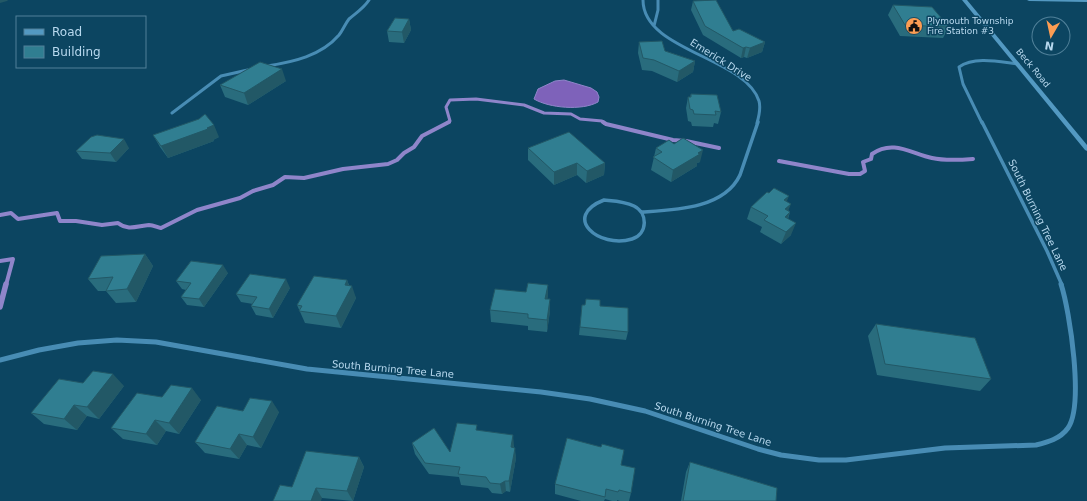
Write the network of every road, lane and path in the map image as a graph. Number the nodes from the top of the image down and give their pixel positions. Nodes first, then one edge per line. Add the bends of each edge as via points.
1 (369, 0) edge
2 (643, 0) edge
3 (658, 0) edge
4 (964, 0) edge
5 (1029, 0) edge
6 (1087, 1) edge
7 (654, 26) junction
8 (1018, 64) junction
9 (260, 68) edge
10 (253, 69) edge
11 (172, 113) dead end
12 (1087, 149) edge
13 (642, 212) junction
14 (0, 360) edge

1 - 9 street via 347,21 340,34 322,49 297,60
2 - 7 street, Emerick Drive via 644,12
3 - 7 street
4 - 8 main road, Beck Road
5 - 6 main road
7 - 13 street, Emerick Drive via 675,42 750,86 759,101 759,114 739,177 727,190 718,197 699,204
8 - 12 main road, Beck Road
8 - 14 street, South Burning Tree Lane via 971,62 958,67 963,84 1053,262 1066,297 1071,323 1075,412 1070,427 1064,434 1046,444 951,448 854,460 806,459 753,449 667,417 594,399 326,371 155,341 92,341
10 - 11 street via 221,76
13 - 13 street via 646,224 644,230 631,240 611,241 598,236 588,228 585,221 585,214 589,208 604,200 624,201

